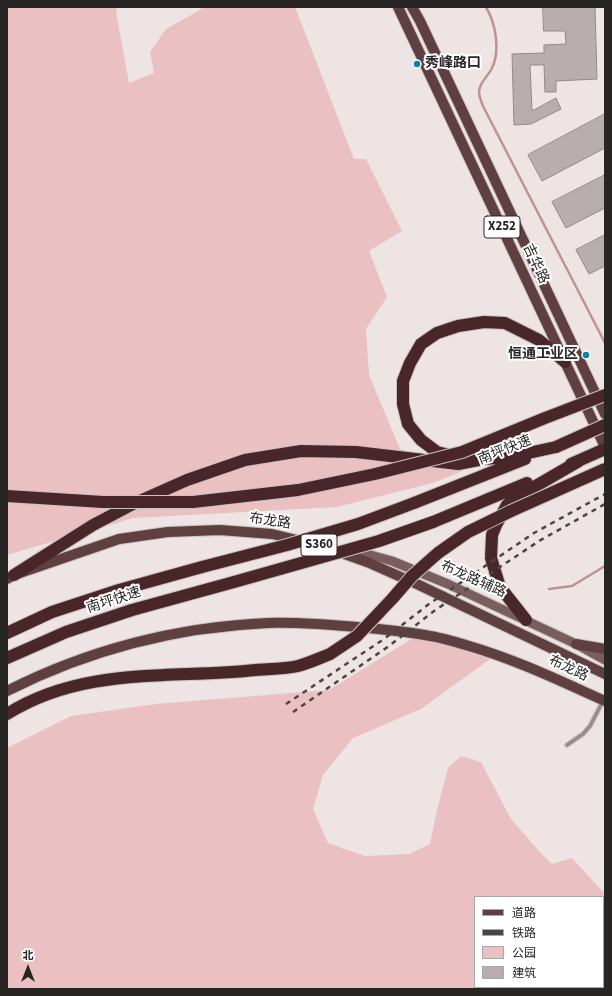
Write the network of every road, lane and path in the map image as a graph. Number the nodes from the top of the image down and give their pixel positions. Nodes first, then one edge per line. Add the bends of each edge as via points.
1 (398, 7) edge
2 (412, 7) edge
3 (565, 362) junction
4 (605, 395) edge
5 (605, 414) edge
6 (605, 425) edge
7 (556, 447) junction
8 (605, 448) edge
9 (484, 459) junction
10 (578, 460) junction
11 (605, 469) edge
12 (7, 496) edge
13 (322, 546) junction
14 (10, 577) edge
15 (526, 620) junction
16 (7, 633) edge
17 (576, 644) junction
18 (605, 649) edge
19 (7, 658) edge
20 (605, 660) edge
21 (605, 674) edge
22 (7, 691) edge
23 (604, 701) edge
24 (7, 714) edge
25 (567, 744) dead end

1 - 3 main road, 吉华路 / X252
2 - 5 main road, 吉华路 / X252
3 - 8 main road, 吉华路 / X252
3 - 9 highway via 539,340 505,323 484,322 458,326 437,333 421,344 402,381 402,404 408,424 421,440 437,452
4 - 12 highway, bridge via 462,452 298,490 193,502 103,502
6 - 7 highway, 南坪快速, bridge
7 - 9 highway via 510,457
7 - 16 highway, 南坪快速, bridge via 358,524 119,590 52,612
8 - 10 highway
9 - 14 highway via 458,464 356,452 301,450 245,460 187,480 133,504 93,525
10 - 15 highway via 515,498 507,505 492,535 491,558 500,587
10 - 19 highway, 南坪快速, bridge via 494,498 379,541 132,610 66,632
11 - 24 highway, bridge via 468,532 438,552 412,576 357,636 330,654 299,666 94,681 45,695
13 - 14 main road, 布龙路 / S360 via 272,534 220,530 168,532 119,539
13 - 15 main road, 布龙路辅路 via 392,561
13 - 21 main road, 布龙路 / S360 via 367,562
15 - 17 main road, 布龙路辅路
17 - 18 main road
17 - 20 main road, 布龙路辅路
22 - 23 main road, 布龙路 via 108,650 168,635 269,623 328,624 430,636 534,668
23 - 25 lane via 590,726

